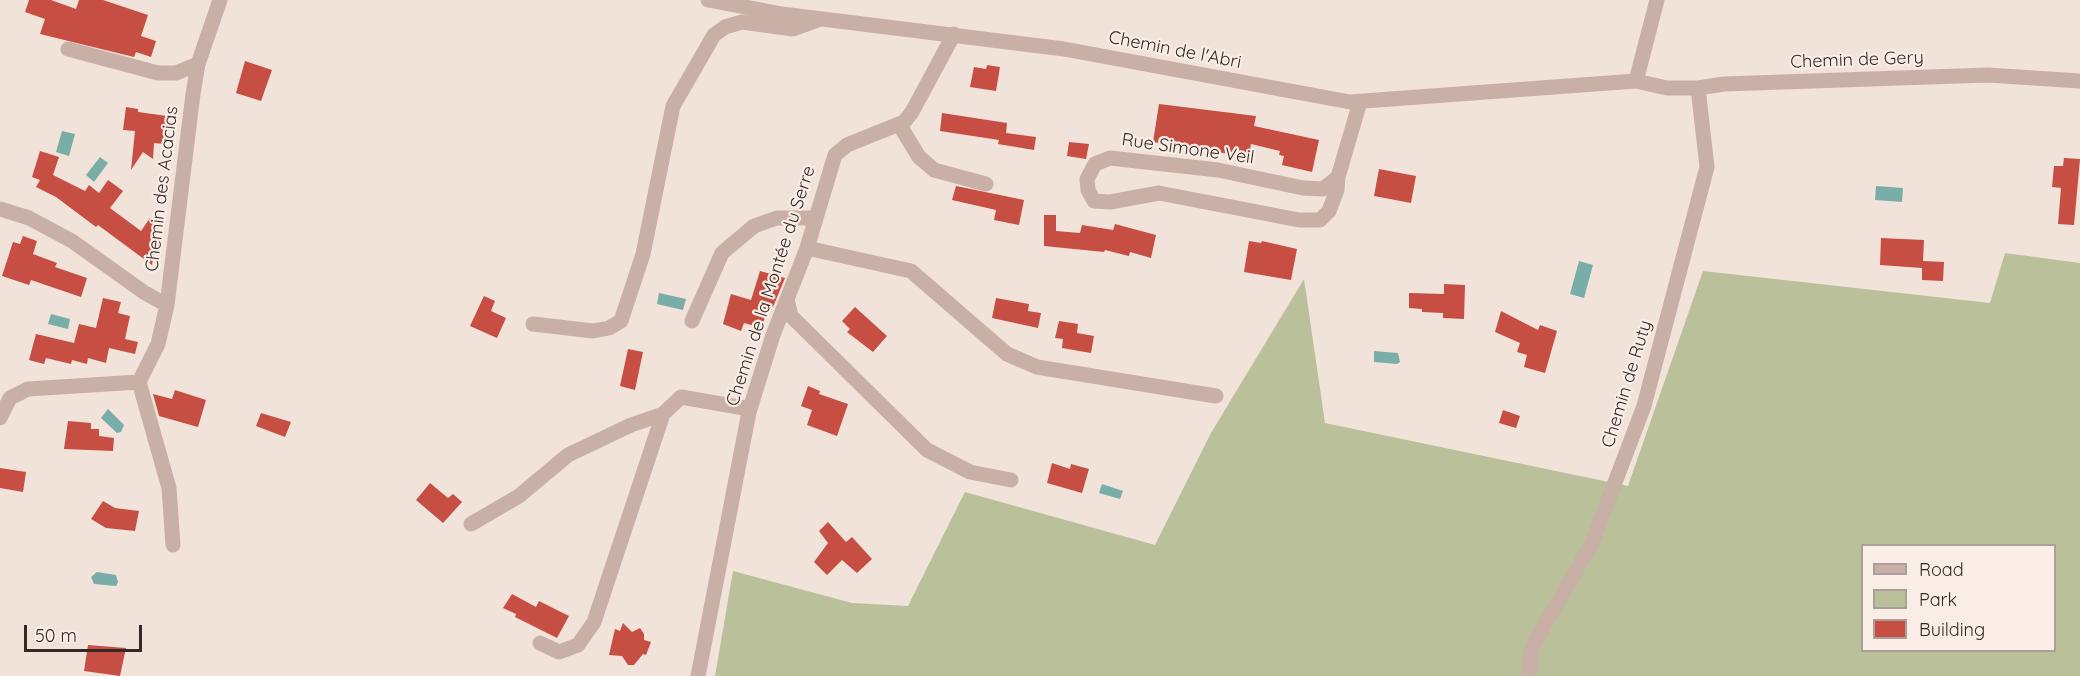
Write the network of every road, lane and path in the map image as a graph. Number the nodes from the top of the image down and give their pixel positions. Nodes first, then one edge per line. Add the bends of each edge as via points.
1 (220, 0) edge
2 (708, 0) edge
3 (1657, 0) edge
4 (824, 18) junction
5 (954, 34) junction
6 (68, 50) dead end
7 (198, 64) junction
8 (1636, 81) junction
9 (2080, 81) edge
10 (1698, 88) junction
11 (1360, 102) junction
12 (898, 124) junction
13 (1338, 177) junction
14 (986, 184) dead end
15 (0, 209) edge
16 (816, 218) junction
17 (807, 248) junction
18 (787, 299) junction
19 (167, 305) junction
20 (692, 321) dead end
21 (532, 324) dead end
22 (139, 382) junction
23 (1216, 396) dead end
24 (750, 409) junction
25 (663, 414) junction
26 (0, 418) edge
27 (1011, 480) dead end
28 (471, 524) dead end
29 (173, 545) dead end
30 (540, 643) dead end
31 (698, 676) edge
32 (1529, 676) edge

1 - 7 street, Chemin des Acacias
2 - 4 street, Chemin de l'Abri
3 - 8 street
4 - 5 street, Chemin de l'Abri
4 - 21 street via 794,29 742,22 714,35 673,106 643,254 621,321 593,331
5 - 11 street, Chemin de l'Abri via 1064,49
5 - 12 street, Chemin de la Montée du Serre via 912,112
6 - 7 street via 158,73 176,73
7 - 19 street, Chemin des Acacias
8 - 10 street, Chemin de Gery via 1667,88
8 - 11 street, Chemin de l'Abri
9 - 10 street, Chemin de Gery via 1988,75
10 - 32 street, Chemin de Ruty via 1707,167 1644,406 1592,543 1531,649
11 - 13 street, Rue Simone Veil
12 - 14 street via 919,157 934,170
12 - 16 street, Chemin de la Montée du Serre via 835,155
13 - 13 street, Rue Simone Veil via 1323,189 1303,188 1218,170 1110,158 1095,164 1087,179 1094,201 1159,193 1299,220 1320,220 1329,212
15 - 19 street via 72,241
16 - 17 street, Chemin de la Montée du Serre
16 - 20 street via 777,218 754,226 722,253
17 - 18 street, Chemin de la Montée du Serre
17 - 23 street via 911,271 1007,354 1037,367
18 - 24 street, Chemin de la Montée du Serre
18 - 27 street via 791,316 927,450 970,472
19 - 22 street, Chemin des Acacias via 158,344
22 - 26 street via 28,389 10,398
22 - 29 street via 169,488
24 - 25 street via 681,396
24 - 31 street, Chemin de la Montée du Serre
25 - 28 street via 568,455 519,496
25 - 30 street via 594,622 578,645 559,652

